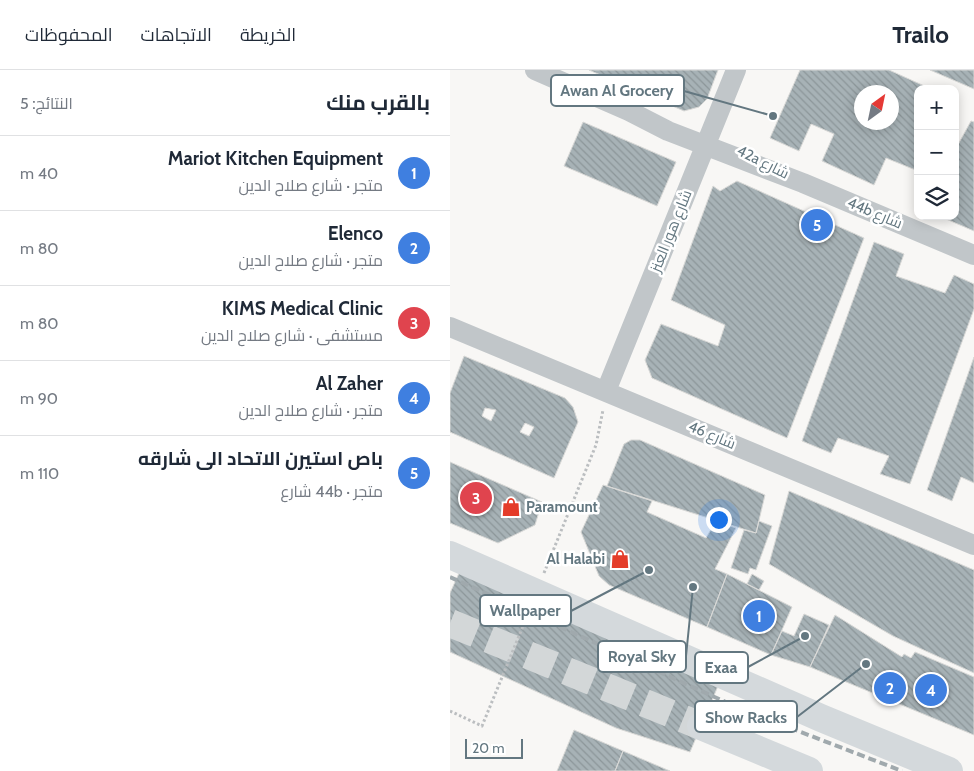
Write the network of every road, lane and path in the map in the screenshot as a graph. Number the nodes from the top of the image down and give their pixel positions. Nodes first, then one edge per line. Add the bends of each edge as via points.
1 (535, 70) edge
2 (736, 70) edge
3 (707, 141) junction
4 (803, 183) joint
5 (974, 255) edge
6 (450, 327) edge
7 (606, 391) junction
8 (577, 491) dead end
9 (974, 545) edge
10 (450, 555) edge
11 (450, 711) edge
12 (482, 726) dead end
13 (701, 726) tunnel mouth
14 (809, 771) edge
15 (949, 771) edge

1 - 3 street, 42a شارع via 629,111 665,120
2 - 3 street, شارع هور العنز
3 - 4 street, 42a شارع
3 - 7 street, شارع هور العنز
4 - 5 street, 44b شارع
6 - 7 street, شارع 46
7 - 8 path via 596,446
7 - 9 street, شارع 46
10 - 15 main road
11 - 12 path
13 - 14 main road

